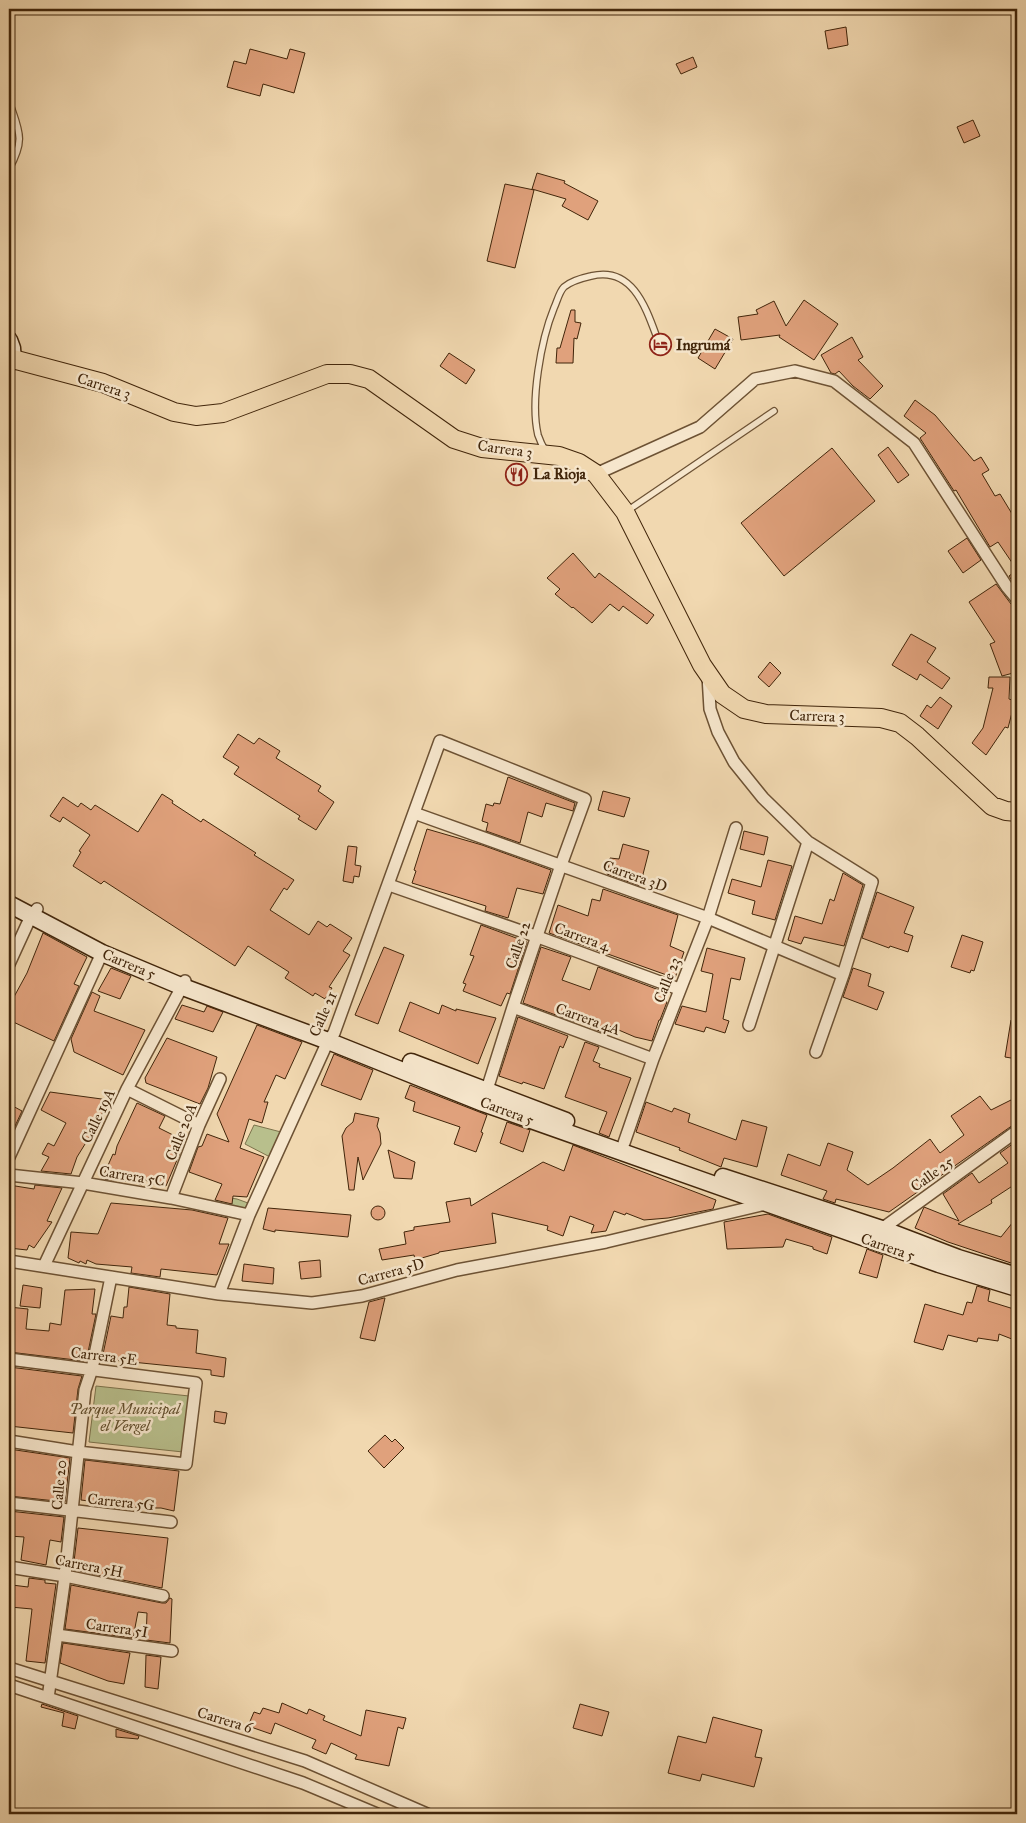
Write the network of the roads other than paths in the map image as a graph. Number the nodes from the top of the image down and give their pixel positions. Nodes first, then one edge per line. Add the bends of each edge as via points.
1 (9, 100) edge
2 (9, 169) edge
3 (656, 335) dead end
4 (9, 340) edge
5 (11, 360) edge
6 (774, 411) dead end
7 (547, 455) junction
8 (596, 474) junction
9 (625, 512) junction
10 (1017, 599) edge
11 (708, 671) junction
12 (440, 741) joint
13 (1017, 812) edge
14 (414, 813) junction
15 (736, 828) dead end
16 (808, 842) junction
17 (560, 865) junction
18 (389, 885) junction
19 (9, 893) edge
20 (9, 904) edge
21 (34, 913) junction
22 (708, 918) junction
23 (538, 937) junction
24 (775, 947) junction
25 (102, 953) junction
26 (9, 964) edge
27 (843, 975) junction
28 (184, 984) junction
29 (679, 989) junction
30 (513, 1007) junction
31 (749, 1025) dead end
32 (331, 1037) junction
33 (816, 1052) dead end
34 (653, 1059) junction
35 (220, 1079) dead end
36 (128, 1090) junction
37 (485, 1097) junction
38 (199, 1125) junction
39 (1017, 1131) edge
40 (624, 1143) junction
41 (9, 1157) edge
42 (9, 1175) edge
43 (83, 1183) junction
44 (171, 1198) junction
45 (769, 1199) junction
46 (249, 1215) junction
47 (882, 1229) junction
48 (864, 1238) junction
49 (9, 1261) edge
50 (44, 1266) junction
51 (112, 1276) junction
52 (1017, 1276) edge
53 (1017, 1288) edge
54 (219, 1294) junction
55 (9, 1359) edge
56 (92, 1369) junction
57 (9, 1441) edge
58 (78, 1452) junction
59 (9, 1503) edge
60 (72, 1511) junction
61 (171, 1522) dead end
62 (9, 1567) edge
63 (64, 1576) junction
64 (163, 1596) dead end
65 (57, 1635) junction
66 (172, 1652) dead end
67 (9, 1668) edge
68 (50, 1681) junction
69 (9, 1686) edge
70 (48, 1698) junction
71 (378, 1814) edge
72 (427, 1814) edge

1 - 2 lane via 20,135 18,152
3 - 7 lane via 634,288 621,278 610,274 594,275 563,288 546,327 538,375 538,435
4 - 5 street
5 - 7 main road, Carrera 3 via 104,383 174,412 196,416 223,413 327,374 350,374 369,379 454,439 482,448
6 - 9 lane
7 - 8 main road, Carrera 3 via 579,463
8 - 9 main road, Carrera 3
8 - 10 street via 700,427 756,379 794,371 834,381 914,443
9 - 11 main road, Carrera 3 via 702,665
11 - 13 main road, Carrera 3 via 722,694 751,711 881,718 900,723 992,806
11 - 16 street via 710,709 734,762 763,798
12 - 14 street, Calle 21
12 - 17 street, Calle 22 via 585,799
14 - 17 street, Carrera 3D
14 - 18 street, Calle 21
15 - 22 street, Calle 23
16 - 24 street
16 - 27 street via 872,882
17 - 22 street, Carrera 3D
17 - 23 street, Calle 22
18 - 23 street, Carrera 4
18 - 32 street, Calle 21
19 - 21 street, Carrera 5
20 - 21 street, Carrera 5
21 - 25 street, Carrera 5
21 - 26 street
21 - 28 street, Carrera 5
22 - 24 street, Carrera 3D
22 - 29 street, Calle 23
23 - 29 street, Carrera 4
23 - 30 street, Calle 22
24 - 27 street, Carrera 3D
24 - 31 street
25 - 28 street, Carrera 5
25 - 41 street
27 - 33 street
28 - 32 street, Carrera 5
28 - 36 street, Calle 19A
29 - 34 street, Calle 23
30 - 34 street, Carrera 4A
30 - 37 street, Calle 22
32 - 37 street, Carrera 5
32 - 46 street, Calle 21
34 - 40 street, Calle 23
35 - 38 street, Calle 20A
36 - 38 street
36 - 43 street, Calle 19A
37 - 40 street, Carrera 5
37 - 45 street, Carrera 5
38 - 44 street, Calle 20A
39 - 47 street, Calle 25
40 - 45 street, Carrera 5
42 - 43 street, Carrera 5C
43 - 44 street, Carrera 5C
43 - 50 street, Calle 19A
44 - 46 street, Carrera 5C
45 - 47 street, Carrera 5
45 - 48 street, Carrera 5
45 - 54 street, Carrera 5D via 606,1242 457,1270 362,1296 312,1303
46 - 54 street, Calle 21
47 - 48 street, Calle 25
47 - 52 street, Carrera 5
48 - 53 street, Carrera 5
49 - 50 street, Carrera 5D
50 - 51 street, Carrera 5D
51 - 54 street, Carrera 5D
51 - 56 street, Calle 20
55 - 56 street, Carrera 5E
56 - 58 street, Calle 20 via 84,1390
56 - 58 street, Carrera 5E via 196,1383 186,1464
57 - 58 street
58 - 60 street, Calle 20
59 - 60 street, Carrera 5G
60 - 61 street, Carrera 5G
60 - 63 street, Calle 20
62 - 63 street, Carrera 5H
63 - 64 street, Carrera 5H
63 - 65 street, Calle 20
65 - 66 street, Carrera 5I
65 - 68 street, Calle 20
67 - 68 street, Carrera 6
68 - 70 street, Calle 20
68 - 72 street, Carrera 6 via 305,1761
69 - 70 street
70 - 71 street via 302,1783

